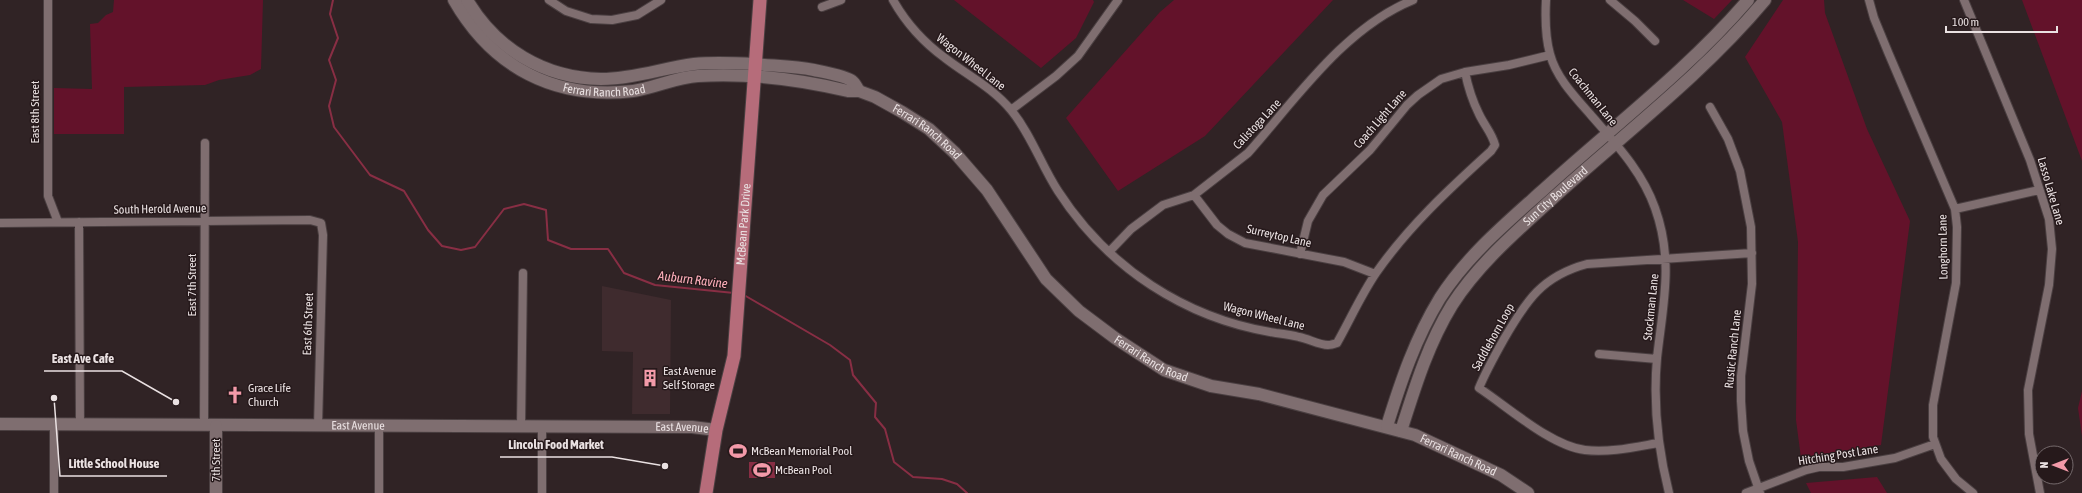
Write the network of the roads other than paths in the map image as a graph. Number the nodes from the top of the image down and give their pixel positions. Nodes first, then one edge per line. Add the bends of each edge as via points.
1 (48, 0) edge
2 (454, 0) edge
3 (467, 0) edge
4 (550, 0) edge
5 (661, 0) edge
6 (760, 0) edge
7 (841, 0) edge
8 (893, 0) edge
9 (1118, 0) edge
10 (1413, 0) edge
11 (1546, 0) edge
12 (1610, 0) edge
13 (1748, 0) edge
14 (1765, 0) edge
15 (1869, 0) edge
16 (1964, 0) edge
17 (822, 7) dead end
18 (1655, 41) dead end
19 (1550, 55) junction
20 (756, 71) junction
21 (1465, 72) junction
22 (1710, 107) dead end
23 (1011, 110) junction
24 (1611, 138) junction
25 (205, 144) dead end
26 (2039, 190) junction
27 (1194, 195) junction
28 (1955, 209) junction
29 (204, 220) junction
30 (58, 222) junction
31 (79, 222) junction
32 (0, 223) edge
33 (320, 223) joint
34 (1109, 252) junction
35 (1752, 253) junction
36 (1300, 254) junction
37 (1667, 258) junction
38 (523, 273) dead end
39 (1375, 274) junction
40 (1599, 354) dead end
41 (1657, 359) junction
42 (0, 424) edge
43 (54, 426) junction
44 (80, 426) junction
45 (210, 426) junction
46 (318, 426) junction
47 (1386, 426) junction
48 (379, 427) junction
49 (521, 427) junction
50 (542, 427) junction
51 (716, 430) junction
52 (1401, 430) junction
53 (1658, 443) junction
54 (1935, 444) junction
55 (1758, 491) edge
56 (54, 493) edge
57 (216, 493) edge
58 (379, 493) edge
59 (542, 493) edge
60 (706, 493) edge
61 (1528, 493) edge
62 (1669, 493) edge
63 (1746, 493) edge
64 (1973, 493) edge
65 (2040, 493) edge

1 - 30 street, East 8th Street via 48,196
2 - 20 street, Ferrari Ranch Road via 482,39 519,70 545,82 578,90 602,94 636,90 675,79
3 - 20 street, Ferrari Ranch Road via 489,32 506,46 549,69 579,77 602,79 632,76 695,64
4 - 5 street via 566,12 591,19 612,20 637,15
6 - 20 main road, McBean Park Drive
7 - 17 street
8 - 23 street, Wagon Wheel Lane via 904,19 923,40 987,88
9 - 23 street via 1078,56
10 - 27 street, Calistoga Lane via 1382,15 1352,37 1248,153
11 - 19 street, Coachman Lane via 1546,35
12 - 18 street
13 - 24 street, Sun City Boulevard via 1708,44
14 - 24 street, Sun City Boulevard via 1716,54
15 - 28 street, Longhorn Lane via 1874,18
16 - 26 street, Lasso Lake Lane via 2030,160
19 - 21 street, Coach Light Lane
19 - 24 street, Coachman Lane via 1557,72 1572,94
20 - 47 street, Ferrari Ranch Road via 781,78 859,91 902,112 929,129 955,153 987,190 1046,279 1079,310 1115,338 1164,370 1211,386 1259,394
20 - 51 main road, McBean Park Drive via 734,356
21 - 36 street, Coach Light Lane via 1442,79 1418,94 1370,150 1323,195 1308,221
21 - 39 street, Wagon Wheel Lane via 1470,94 1495,145 1413,225
22 - 35 street, Rustic Ranch Lane via 1728,139 1740,171 1750,220
23 - 34 street, Wagon Wheel Lane via 1073,214 1090,236
24 - 37 street, Stockman Lane via 1628,158 1647,188 1657,215
24 - 47 street, Sun City Boulevard via 1499,230 1452,282 1417,340
24 - 52 street, Sun City Boulevard via 1474,274 1452,305 1430,346
25 - 29 street, East 7th Street
26 - 28 street
26 - 65 street, Lasso Lake Lane via 2049,219 2052,249 2049,285 2028,390 2029,434
27 - 34 street, Calistoga Lane via 1163,206 1131,229
27 - 36 street, Surreytop Lane via 1208,215 1228,234 1245,243
28 - 54 street, Longhorn Lane via 1956,283 1933,405
29 - 31 street, South Herold Avenue
29 - 33 street, South Herold Avenue via 310,220
29 - 45 street, East 7th Street
30 - 31 street, South Herold Avenue
30 - 32 street, South Herold Avenue
31 - 44 street
33 - 46 street, East 6th Street via 323,236
34 - 39 street, Wagon Wheel Lane via 1159,291 1196,310 1231,323 1327,345 1337,343
35 - 37 street
35 - 55 street, Rustic Ranch Lane via 1752,284 1741,376 1741,401 1743,431
36 - 39 street, Surreytop Lane via 1344,262
37 - 41 street, Stockman Lane
37 - 53 street, Saddlehorn Loop via 1587,264 1571,268 1541,286 1521,309 1479,388 1554,440 1568,446 1600,451
38 - 49 street
40 - 41 street
41 - 53 street, Stockman Lane
42 - 43 street, East Avenue
43 - 44 street, East Avenue
43 - 56 street
44 - 45 street, East Avenue
45 - 46 street, East Avenue
45 - 57 street, 7th Street
46 - 48 street, East Avenue
47 - 52 street, Ferrari Ranch Road
48 - 49 street, East Avenue
48 - 58 street
49 - 50 street, East Avenue
50 - 51 street, East Avenue via 692,427
50 - 59 street
51 - 60 main road, McBean Park Drive
52 - 61 street, Ferrari Ranch Road via 1444,447 1501,475
53 - 62 street, Stockman Lane
54 - 55 street, Hitching Post Lane via 1895,458 1844,467 1806,470
54 - 64 street, Longhorn Lane via 1941,459 1956,479
55 - 63 street, Hitching Post Lane

